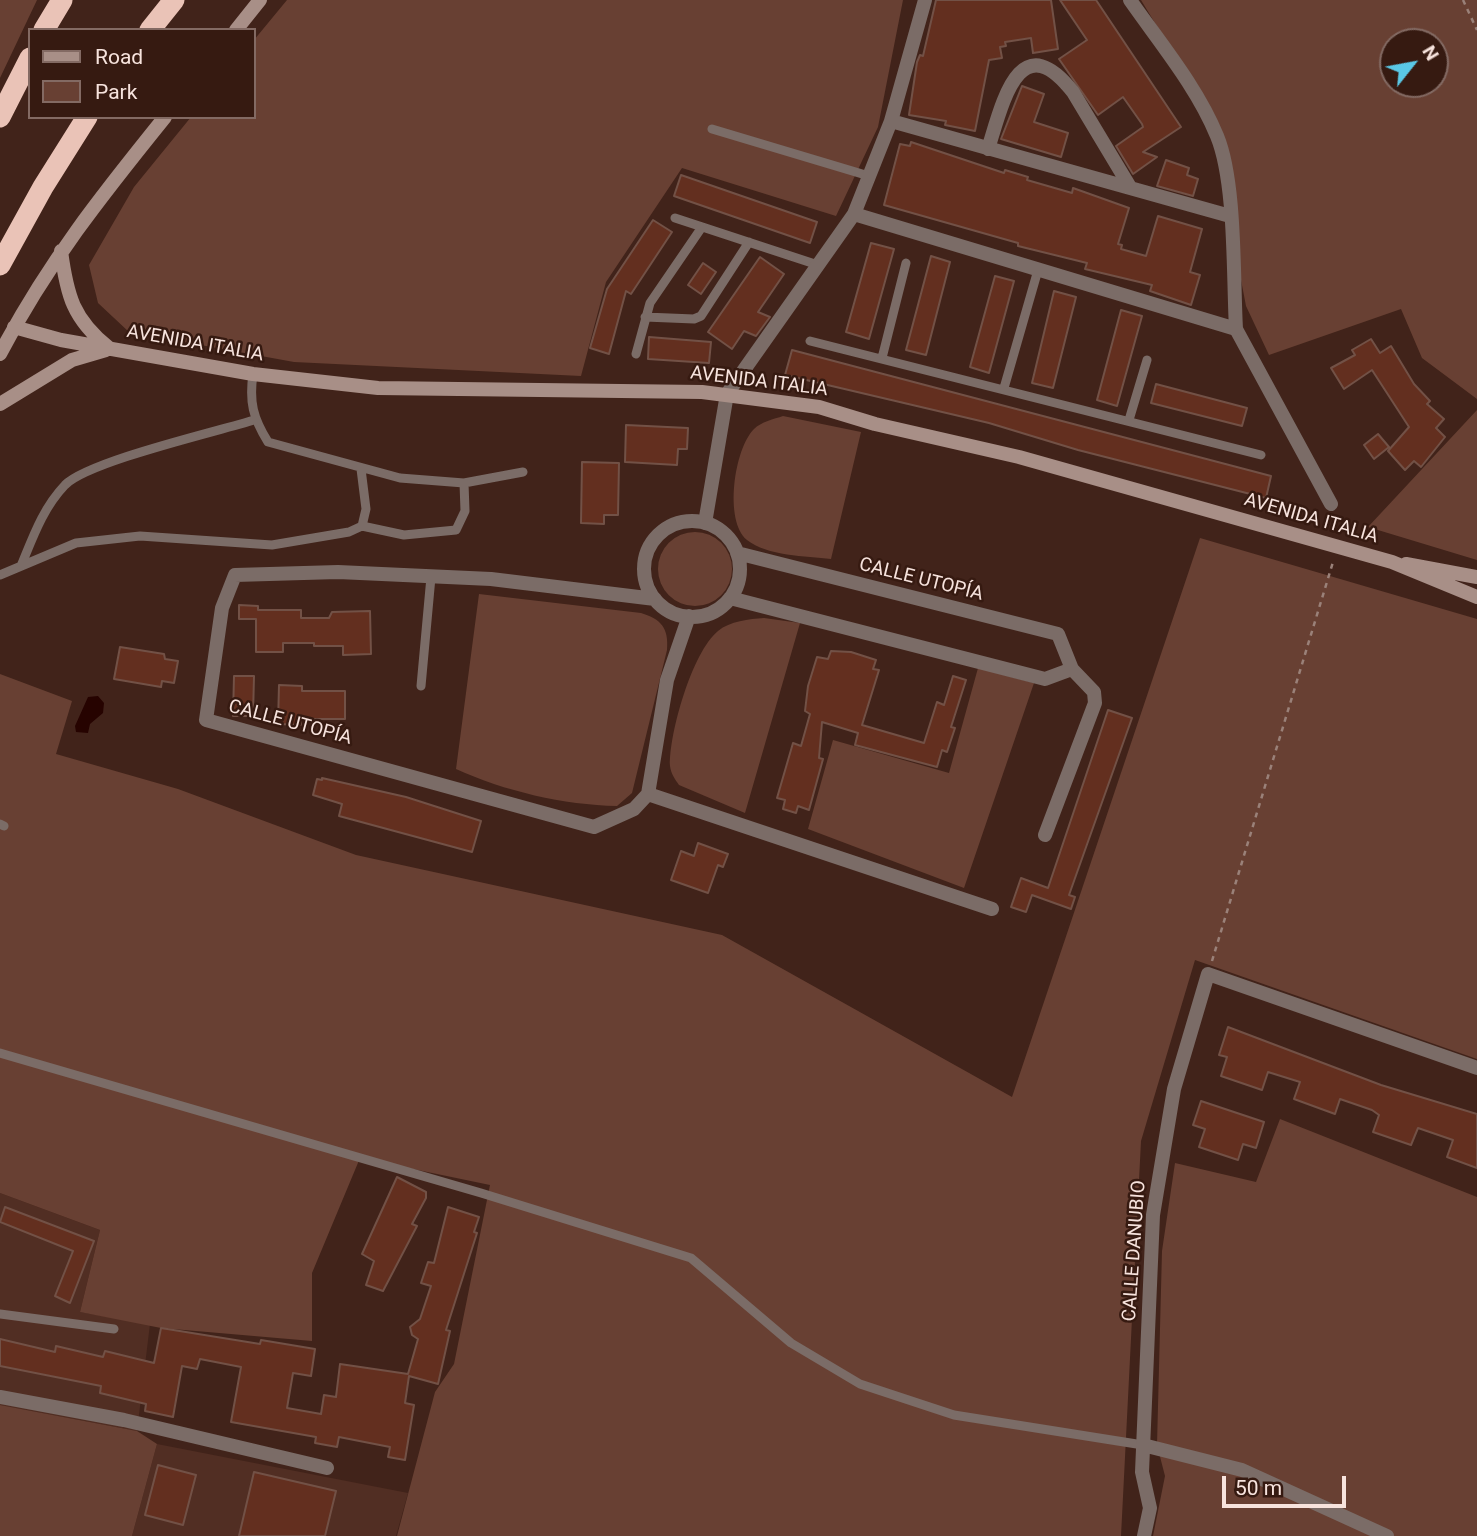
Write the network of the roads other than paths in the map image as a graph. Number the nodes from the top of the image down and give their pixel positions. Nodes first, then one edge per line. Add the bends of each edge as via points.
1 (62, 0) edge
2 (174, 0) edge
3 (260, 0) edge
4 (925, 0) edge
5 (1130, 0) edge
6 (45, 28) edge
7 (152, 28) edge
8 (238, 28) edge
9 (28, 62) edge
10 (0, 117) edge
11 (86, 119) edge
12 (163, 119) edge
13 (891, 121) junction
14 (712, 129) dead end
15 (988, 149) junction
16 (869, 176) junction
17 (1129, 187) junction
18 (853, 214) junction
19 (1230, 216) junction
20 (675, 218) dead end
21 (702, 227) junction
22 (749, 242) junction
23 (61, 251) junction
24 (906, 263) dead end
25 (0, 265) edge
26 (818, 265) junction
27 (1038, 270) junction
28 (645, 317) junction
29 (14, 327) junction
30 (1236, 329) junction
31 (810, 341) dead end
32 (111, 349) junction
33 (0, 354) edge
34 (636, 354) dead end
35 (882, 358) junction
36 (1147, 360) dead end
37 (253, 374) junction
38 (1004, 388) junction
39 (727, 394) junction
40 (0, 404) edge
41 (254, 420) junction
42 (1129, 420) junction
43 (1261, 455) dead end
44 (361, 469) junction
45 (523, 472) dead end
46 (464, 483) junction
47 (1331, 504) dead end
48 (705, 523) junction
49 (362, 526) junction
50 (737, 553) junction
51 (1392, 562) junction
52 (21, 566) junction
53 (0, 575) edge
54 (430, 577) junction
55 (1477, 577) edge
56 (1477, 597) edge
57 (730, 598) junction
58 (655, 600) junction
59 (689, 616) junction
60 (1072, 669) junction
61 (421, 686) dead end
62 (648, 794) junction
63 (1045, 835) dead end
64 (992, 909) dead end
65 (0, 1053) edge
66 (1477, 1068) edge
67 (0, 1314) edge
68 (114, 1329) dead end
69 (0, 1397) edge
70 (1143, 1445) junction
71 (327, 1468) dead end
72 (1144, 1536) edge
73 (1387, 1536) edge

1 - 6 highway
2 - 7 highway
3 - 8 street
4 - 13 street
5 - 19 street via 1217,136 1227,174
9 - 10 highway
11 - 25 highway
12 - 23 street
13 - 15 street
13 - 16 street
14 - 16 lane
15 - 17 street
15 - 17 street via 1018,72 1027,66 1045,67 1073,92
16 - 18 street
17 - 19 street
18 - 26 street
18 - 27 street
19 - 30 street
20 - 21 lane
21 - 22 lane
21 - 28 lane
22 - 26 lane
22 - 28 lane via 701,316
23 - 29 street
23 - 32 street via 66,289 76,311 87,330
24 - 35 lane
26 - 39 street
27 - 30 street
27 - 38 lane
28 - 34 lane
29 - 32 street, AVENIDA ITALIA
29 - 33 street
30 - 47 street
31 - 35 lane
32 - 37 street, AVENIDA ITALIA
32 - 40 street via 72,360
35 - 38 lane
36 - 42 lane
37 - 39 street, AVENIDA ITALIA via 378,388
37 - 41 lane
38 - 42 lane
39 - 48 street
39 - 51 street, AVENIDA ITALIA via 819,407
41 - 44 lane via 268,442
41 - 52 lane via 96,467 67,483 45,510
42 - 43 lane
44 - 46 lane via 400,478
44 - 49 lane via 366,509
45 - 46 lane
46 - 49 lane via 465,511 456,530 404,535
48 - 50 street via 726,534
48 - 58 street via 680,522 654,540 644,570
49 - 52 lane via 272,545 140,536 76,543
50 - 57 street via 740,578
50 - 60 street, CALLE UTOPÍA via 1058,635
51 - 55 street
51 - 56 street, AVENIDA ITALIA
52 - 53 lane
54 - 58 street, CALLE UTOPÍA via 491,579
54 - 61 lane
54 - 62 street, CALLE UTOPÍA via 338,572 235,575 222,608 206,720 594,827 634,809
57 - 59 street via 712,613
57 - 60 street via 1045,679
58 - 59 street via 667,610
59 - 62 street via 667,680
60 - 63 street, CALLE UTOPÍA via 1089,684 1095,703
62 - 64 street
65 - 70 lane via 691,1258 791,1343 860,1384 954,1415
66 - 70 street, CALLE DANUBIO via 1208,974 1174,1089 1153,1215
67 - 68 lane
69 - 71 street via 124,1420
70 - 72 street, CALLE DANUBIO via 1142,1472 1150,1508
70 - 73 street via 1242,1470

